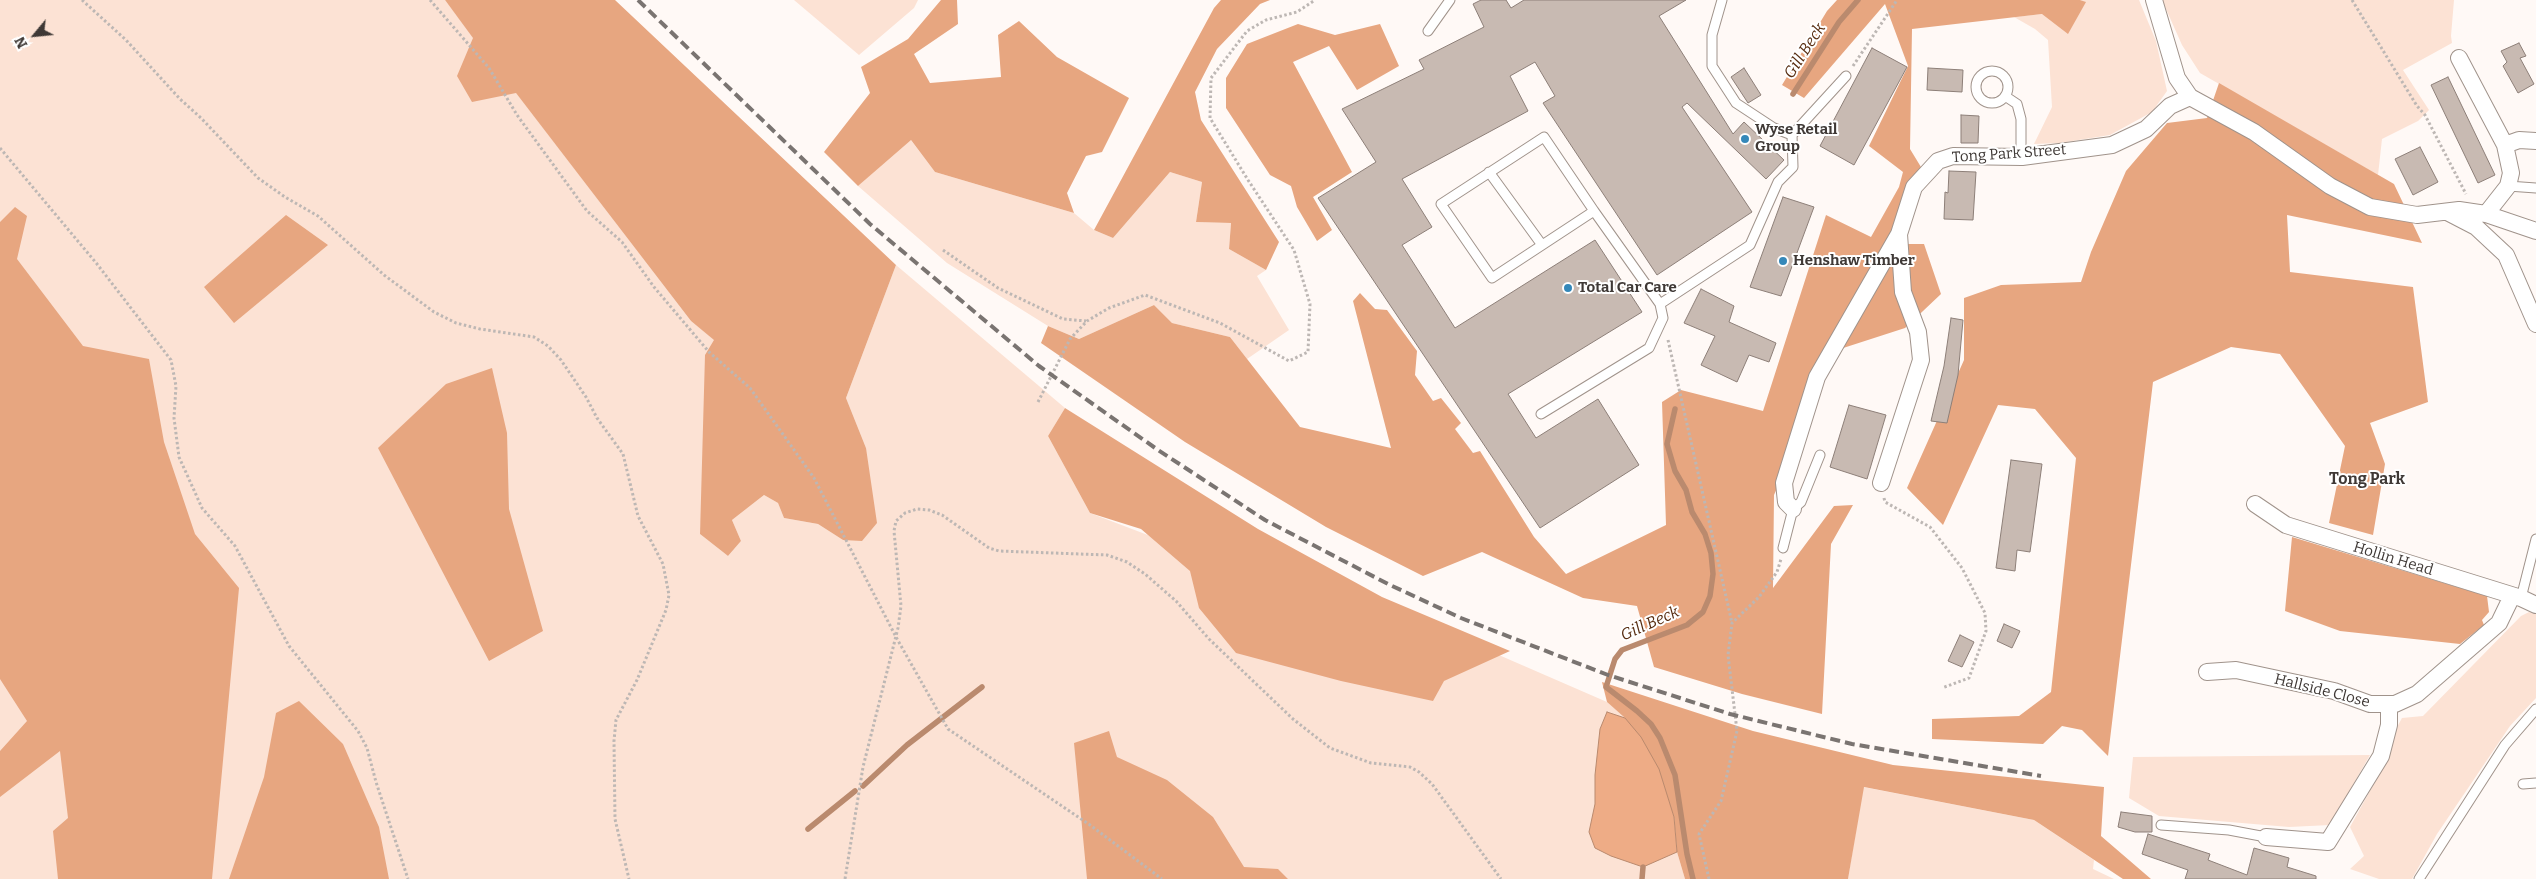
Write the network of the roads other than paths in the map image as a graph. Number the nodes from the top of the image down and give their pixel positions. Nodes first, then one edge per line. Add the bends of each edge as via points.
1 (1450, 0) edge
2 (1722, 0) edge
3 (2154, 0) edge
4 (1428, 31) dead end
5 (2459, 58) dead end
6 (1846, 76) road end
7 (2178, 78) junction
8 (2005, 96) dead end
9 (2190, 97) junction
10 (2170, 106) junction
11 (1792, 135) junction
12 (2536, 141) edge
13 (2505, 145) junction
14 (2021, 156) junction
15 (1489, 172) junction
16 (2508, 186) junction
17 (2536, 188) edge
18 (1594, 211) junction
19 (2444, 212) junction
20 (2480, 212) junction
21 (2536, 231) edge
22 (1899, 234) junction
23 (1542, 245) junction
24 (1660, 304) junction
25 (2536, 324) edge
26 (1541, 414) dead end
27 (1820, 455) dead end
28 (1881, 483) road end
29 (2255, 504) dead end
30 (1793, 509) junction
31 (2536, 539) edge
32 (1783, 548) road end
33 (2516, 597) junction
34 (2536, 605) edge
35 (2208, 672) dead end
36 (2388, 704) junction
37 (2536, 709) edge
38 (2536, 783) edge
39 (2523, 784) dead end
40 (2162, 825) dead end
41 (2266, 837) joint
42 (2419, 879) edge

1 - 4 lane
2 - 11 lane via 1712,35 1712,66 1736,103 1774,128
3 - 7 street
5 - 13 street
6 - 11 lane
7 - 9 street
7 - 10 street
8 - 14 lane via 2016,104 2021,119
9 - 10 street
9 - 19 street via 2254,132 2330,186 2370,207 2417,215
10 - 14 street, Tong Park Street via 2146,129 2112,145
11 - 24 lane via 1793,167 1778,182 1750,245
12 - 13 street via 2519,140
13 - 16 street via 2512,173
14 - 22 street, Tong Park Street via 1953,156 1938,161 1914,187
15 - 18 lane via 1544,137
15 - 23 lane
15 - 23 lane via 1441,204 1492,278
16 - 17 lane
16 - 20 street
18 - 23 lane
18 - 24 lane
19 - 20 street
19 - 25 street via 2476,227 2506,255
20 - 21 street
22 - 28 street, Tong Park Street via 1903,292 1918,332 1921,360
22 - 30 street via 1816,377 1784,483 1786,502
24 - 26 lane via 1662,318 1649,348
27 - 30 lane via 1802,502
29 - 33 street, Hollin Head via 2286,525
30 - 32 lane
31 - 33 lane
33 - 34 street, Hollin Head
33 - 36 street, Hallside Close via 2500,623 2417,694
35 - 36 street, Hallside Close via 2236,670 2334,691 2370,704
36 - 41 street via 2389,725 2381,756 2328,842
37 - 42 lane via 2505,745
38 - 39 lane
40 - 41 lane via 2229,830

